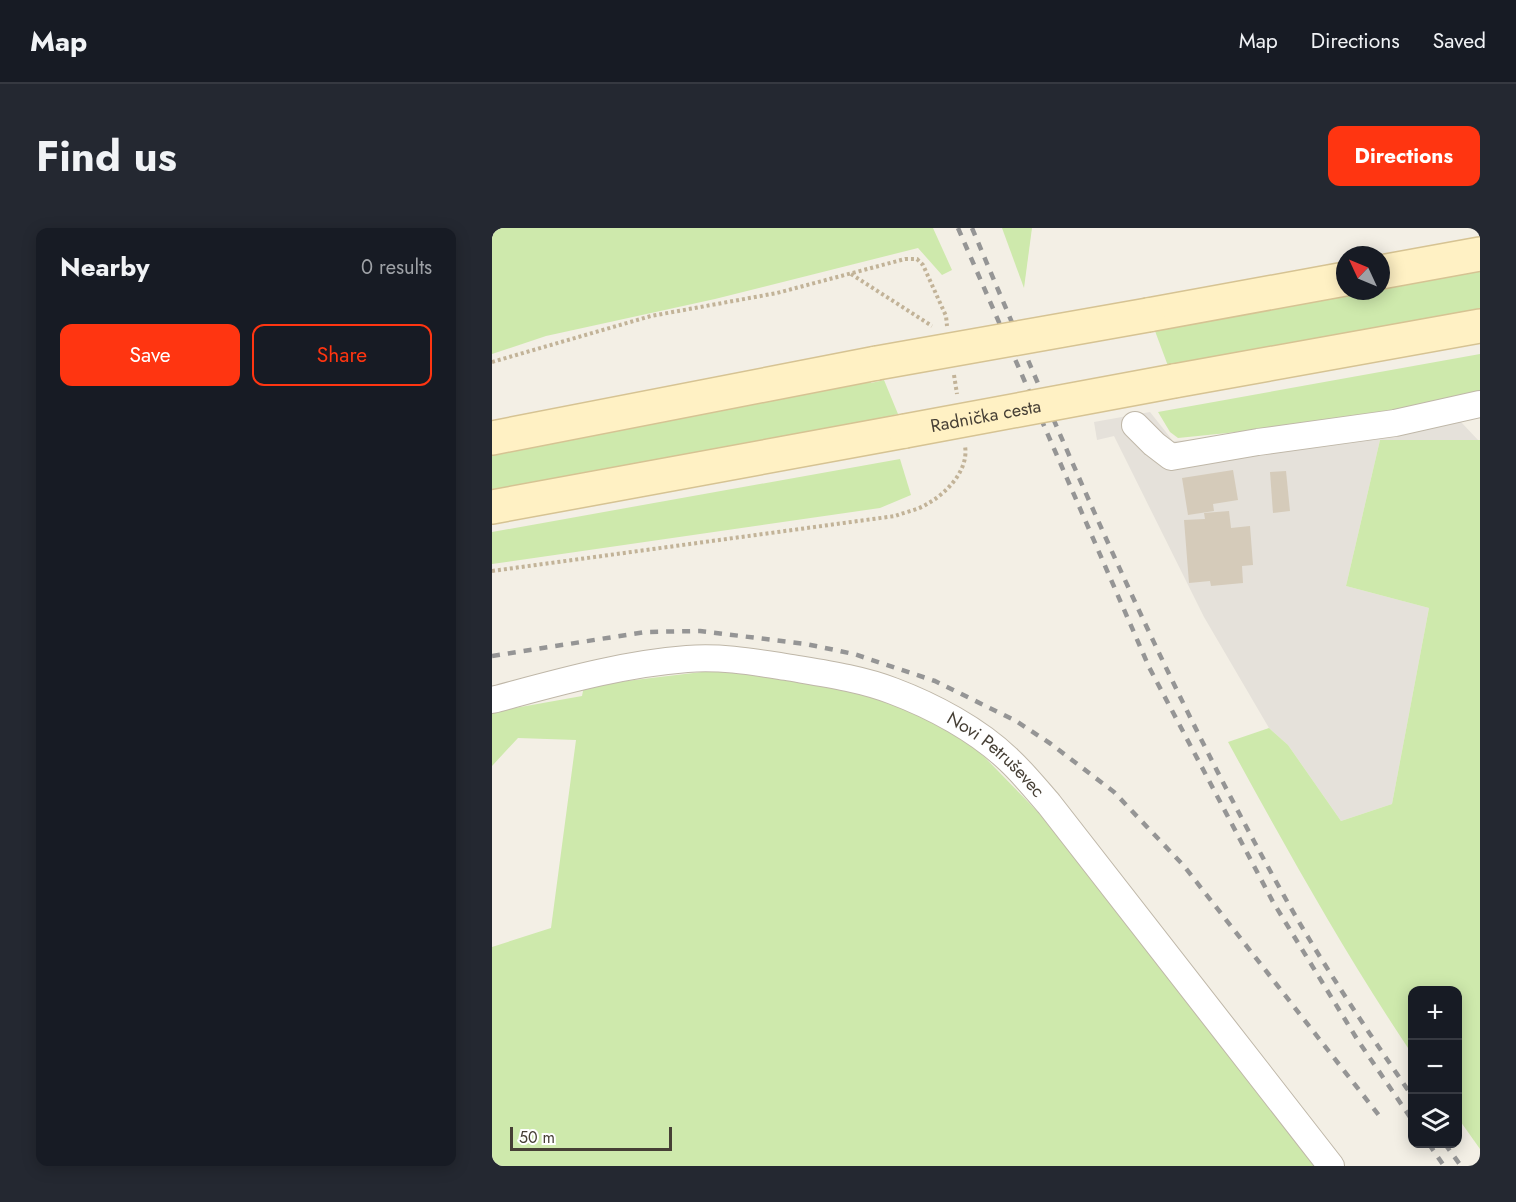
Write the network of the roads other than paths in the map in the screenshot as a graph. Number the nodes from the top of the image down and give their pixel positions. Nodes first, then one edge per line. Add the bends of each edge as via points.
1 (1480, 254) edge
2 (1390, 270) edge
3 (1336, 281) edge
4 (1480, 326) edge
5 (1480, 404) edge
6 (1135, 425) dead end
7 (492, 438) edge
8 (492, 507) edge
9 (492, 700) edge
10 (1331, 1166) edge

1 - 2 main road
3 - 7 main road, bridge via 877,363
4 - 8 main road, Radnička cesta, bridge
5 - 6 street via 1395,423 1171,457
9 - 10 street, Novi Petruševec via 642,665 688,658 728,659 826,674 891,690 959,723 1010,760 1049,804

